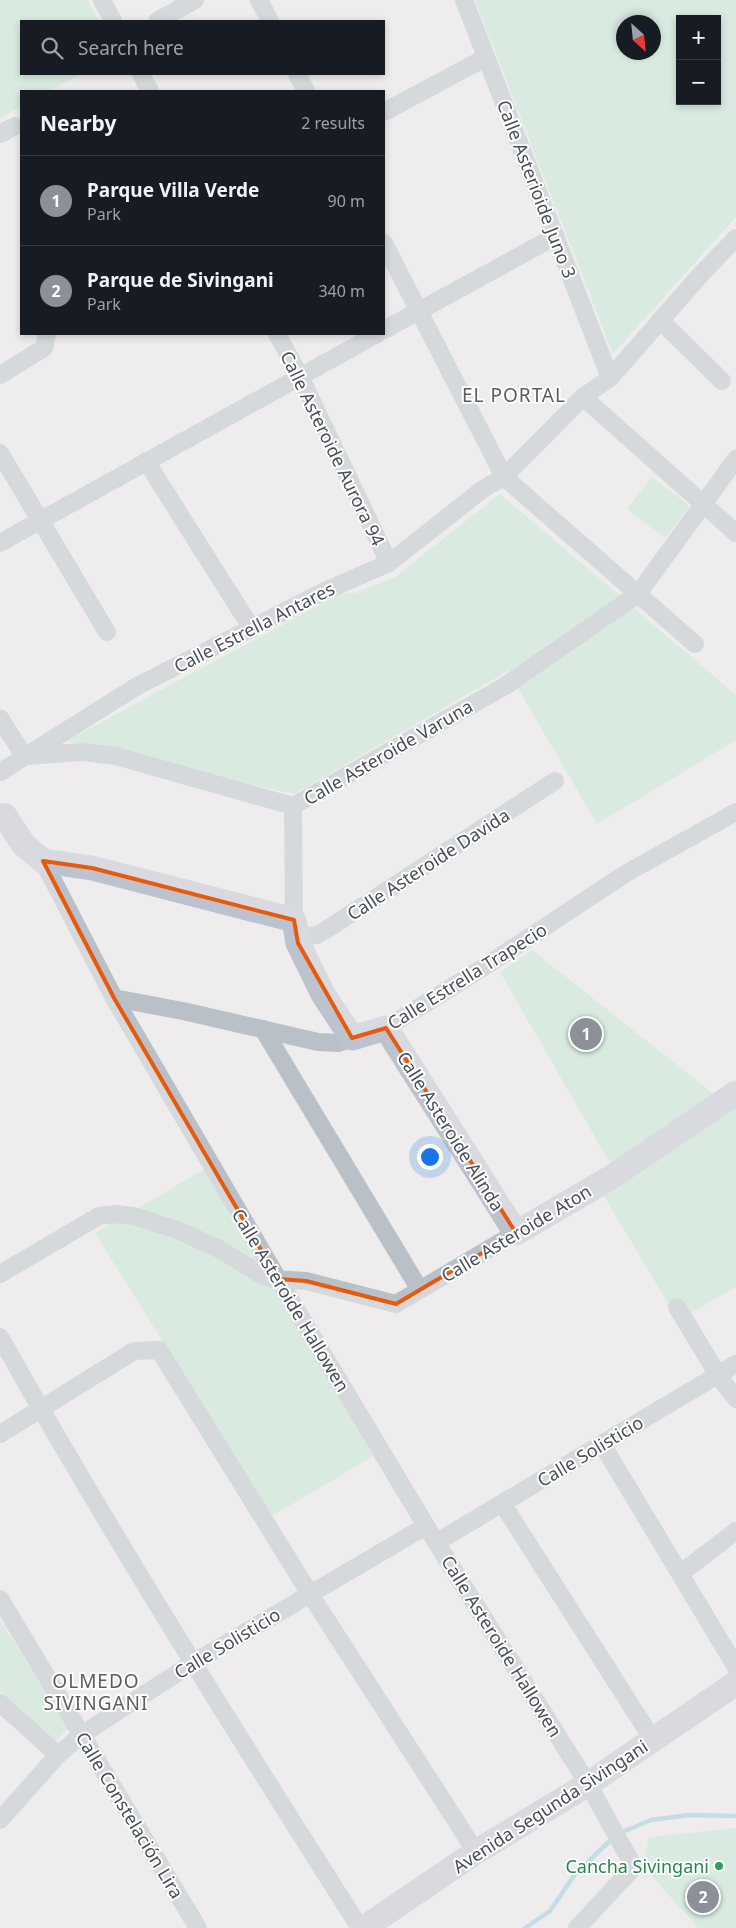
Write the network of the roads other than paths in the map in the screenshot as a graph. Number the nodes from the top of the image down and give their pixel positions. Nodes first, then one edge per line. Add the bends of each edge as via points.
1 (102, 0) edge
2 (195, 0) edge
3 (259, 0) edge
4 (464, 0) edge
5 (112, 20) edge
6 (159, 20) edge
7 (269, 20) edge
8 (485, 58) junction
9 (142, 75) edge
10 (298, 75) edge
11 (149, 90) edge
12 (305, 90) edge
13 (385, 111) edge
14 (556, 236) junction
15 (385, 245) edge
16 (733, 246) edge
17 (419, 311) junction
18 (660, 320) junction
19 (385, 329) edge
20 (47, 335) edge
21 (278, 335) edge
22 (375, 335) edge
23 (0, 375) edge
24 (300, 376) junction
25 (610, 378) junction
26 (722, 381) dead end
27 (584, 397) junction
28 (0, 453) edge
29 (736, 459) edge
30 (146, 461) junction
31 (504, 477) junction
32 (702, 504) junction
33 (40, 519) junction
34 (736, 533) edge
35 (0, 543) edge
36 (389, 563) junction
37 (638, 594) junction
38 (252, 629) junction
39 (107, 632) dead end
40 (695, 644) dead end
41 (0, 718) edge
42 (24, 756) junction
43 (0, 772) edge
44 (555, 781) dead end
45 (293, 806) junction
46 (736, 812) edge
47 (0, 816) edge
48 (43, 861) junction
49 (295, 928) junction
50 (114, 998) junction
51 (386, 1028) junction
52 (263, 1029) junction
53 (352, 1038) junction
54 (736, 1094) edge
55 (516, 1233) junction
56 (0, 1274) edge
57 (278, 1279) junction
58 (420, 1290) junction
59 (677, 1307) dead end
60 (0, 1337) edge
61 (736, 1364) edge
62 (718, 1375) junction
63 (736, 1399) edge
64 (41, 1410) junction
65 (0, 1434) edge
66 (602, 1444) junction
67 (502, 1503) junction
68 (426, 1526) junction
69 (736, 1530) edge
70 (437, 1542) junction
71 (681, 1573) junction
72 (310, 1594) junction
73 (0, 1600) edge
74 (193, 1663) junction
75 (736, 1667) edge
76 (736, 1683) edge
77 (0, 1703) edge
78 (81, 1735) junction
79 (653, 1740) junction
80 (58, 1755) junction
81 (588, 1784) junction
82 (0, 1820) edge
83 (476, 1852) junction
84 (198, 1928) edge
85 (360, 1928) edge
86 (364, 1928) edge
87 (577, 1928) edge

1 - 5 street
2 - 6 street
3 - 7 street
4 - 8 street, Calle Asterioide Juno 3
8 - 13 street
8 - 14 street, Calle Asterioide Juno 3
9 - 11 street
10 - 12 street
14 - 17 street
14 - 25 street, Calle Asterioide Juno 3
15 - 17 street
16 - 18 street, Calle Estrella Antares
17 - 19 street
17 - 31 street
18 - 25 street, Calle Estrella Antares
18 - 26 street
20 - 23 street via 44,348
21 - 24 street, Calle Asteroide Aurora 94
22 - 24 street
24 - 30 street
24 - 36 street, Calle Asteroide Aurora 94
25 - 27 street, Calle Estrella Antares
27 - 31 street, Calle Estrella Antares
27 - 32 street
28 - 33 street
29 - 32 street, Calle Asteroide Varuna
30 - 33 street
30 - 38 street
31 - 36 street, Calle Estrella Antares via 483,489
31 - 37 street
32 - 34 street
32 - 37 street, Calle Asteroide Varuna
33 - 35 street
33 - 39 street
36 - 38 street, Calle Estrella Antares via 325,591
37 - 40 street
37 - 45 street, Calle Asteroide Varuna via 505,686
38 - 42 street, Calle Estrella Antares via 140,685
41 - 42 street
42 - 43 street, Calle Estrella Antares
42 - 45 street, Calle Asteroide Varuna via 81,752 116,756
44 - 49 street, Calle Asteroide Davida via 326,930 317,935
45 - 49 street
46 - 51 street, Calle Estrella Trapecio via 625,874
47 - 48 street, Calle Asteroide Hallowen via 5,816 23,844
48 - 49 street, Calle Asteroide Davida via 92,868
48 - 50 street, Calle Asteroide Hallowen
49 - 53 street via 298,943 323,994
50 - 52 street, Calle Estrella Trapecio
50 - 57 street, Calle Asteroide Hallowen
51 - 53 street, Calle Estrella Trapecio
51 - 55 street, Calle Asteroide Alinda
52 - 53 street, Calle Estrella Trapecio via 318,1042 338,1043
52 - 58 street
54 - 55 street, Calle Asteroide Aton via 610,1178
55 - 58 street, Calle Asteroide Aton
56 - 57 street, Calle Asteroide Aton via 99,1216 116,1214 134,1216 180,1231 221,1250 256,1272
57 - 58 street, Calle Asteroide Aton via 306,1281 396,1304
57 - 68 street, Calle Asteroide Hallowen
59 - 62 street
60 - 64 street
61 - 62 street, Calle Solisticio
62 - 63 street
62 - 66 street, Calle Solisticio
64 - 65 street
64 - 72 street via 134,1351 159,1350
64 - 74 street
66 - 67 street, Calle Solisticio
66 - 71 street
67 - 70 street, Calle Solisticio
67 - 79 street
68 - 70 street, Calle Asteroide Hallowen
68 - 72 street, Calle Solisticio
69 - 71 street
70 - 81 street, Calle Asteroide Hallowen
71 - 75 street
72 - 74 street, Calle Solisticio
72 - 83 street
73 - 78 street, Calle Constelación Lira
74 - 78 street, Calle Solisticio
74 - 85 street
76 - 79 street, Avenida Segunda Sivingani
77 - 80 street
78 - 80 street, Calle Solisticio
78 - 84 street, Calle Constelación Lira
79 - 81 street, Avenida Segunda Sivingani
80 - 82 street, Calle Solisticio
81 - 83 street, Avenida Segunda Sivingani
81 - 87 street, Calle Asteroide Hallowen via 634,1867
83 - 86 street, Avenida Segunda Sivingani

